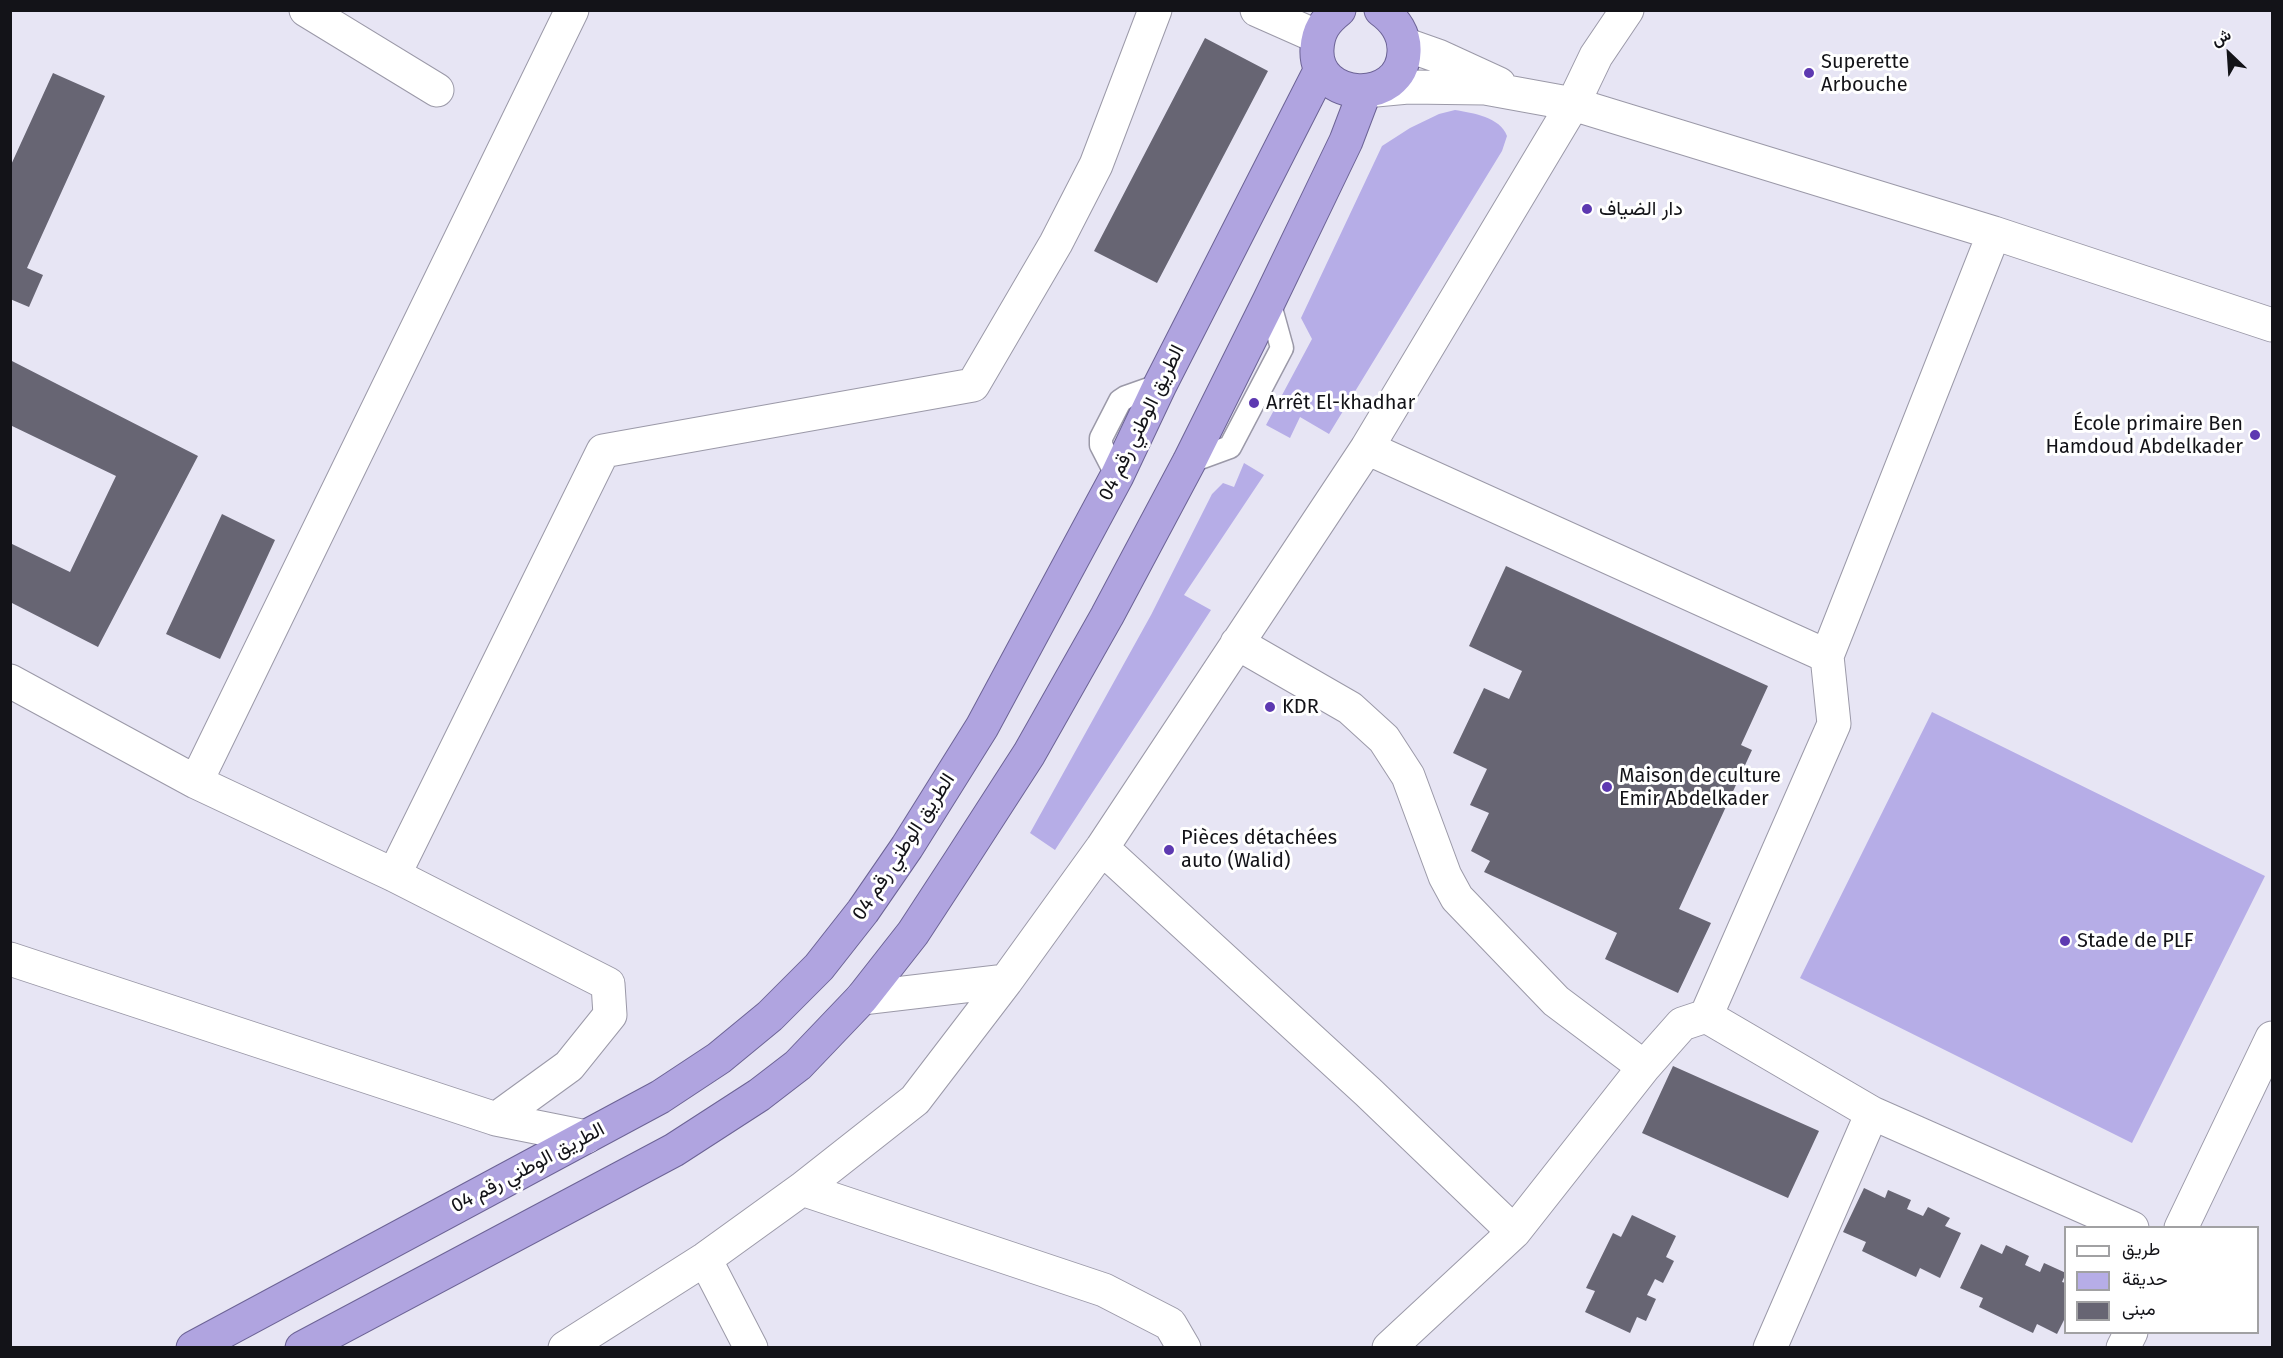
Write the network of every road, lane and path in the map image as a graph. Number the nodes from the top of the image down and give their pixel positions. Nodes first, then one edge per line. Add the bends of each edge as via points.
1 (306, 10) edge
2 (572, 10) edge
3 (1155, 10) edge
4 (1257, 10) edge
5 (1339, 10) edge
6 (1627, 10) edge
7 (1399, 24) edge
8 (1319, 53) junction
9 (437, 90) dead end
10 (1370, 91) junction
11 (1517, 92) junction
12 (1574, 104) junction
13 (1994, 233) junction
14 (2272, 325) edge
15 (1367, 448) junction
16 (1237, 643) junction
17 (1827, 656) junction
18 (10, 681) edge
19 (196, 782) junction
20 (1102, 848) junction
21 (394, 875) junction
22 (10, 959) edge
23 (1006, 981) junction
24 (862, 998) junction
25 (1706, 1016) junction
26 (2272, 1038) edge
27 (1644, 1067) junction
28 (1872, 1113) junction
29 (496, 1119) junction
30 (586, 1137) junction
31 (802, 1189) junction
32 (2131, 1226) edge
33 (2181, 1226) edge
34 (1514, 1232) junction
35 (705, 1258) junction
36 (193, 1347) edge
37 (302, 1347) edge
38 (565, 1347) edge
39 (751, 1347) edge
40 (1184, 1347) edge
41 (1389, 1347) edge
42 (1770, 1347) edge

1 - 9 street
2 - 19 street
3 - 21 street via 1096,165 1056,243 973,385 603,451
4 - 8 street
5 - 8 highway, الطريق الوطني رقم 04 via 1326,21
6 - 12 street via 1596,56
7 - 10 highway via 1404,59 1399,72 1389,83
7 - 11 street via 1438,56
8 - 10 highway via 1332,82 1348,90
8 - 30 highway, الطريق الوطني رقم 04 via 1117,476 982,727 907,847 819,968 770,1016 719,1058 660,1097
10 - 11 street via 1418,87
10 - 24 highway via 1189,462 1107,616 1029,754 913,933
11 - 12 street
12 - 13 street
12 - 15 street
13 - 14 street
13 - 17 street
15 - 16 street
15 - 17 street
16 - 20 street
16 - 27 street via 1350,708 1384,739 1408,776 1457,898 1556,1000
17 - 25 street via 1834,724
18 - 19 street
19 - 21 street
20 - 23 street
20 - 34 street
21 - 29 street via 608,984 610,1015 569,1066
22 - 29 street
23 - 24 street
23 - 31 street via 915,1100
24 - 37 highway via 798,1065 674,1150
25 - 27 street via 1683,1024
25 - 28 street
26 - 33 street
27 - 34 street
28 - 32 street
28 - 42 street
29 - 30 street
30 - 36 highway, الطريق الوطني رقم 04
31 - 35 street
31 - 40 street via 1104,1290 1170,1324
34 - 41 street
35 - 38 street
35 - 39 street

